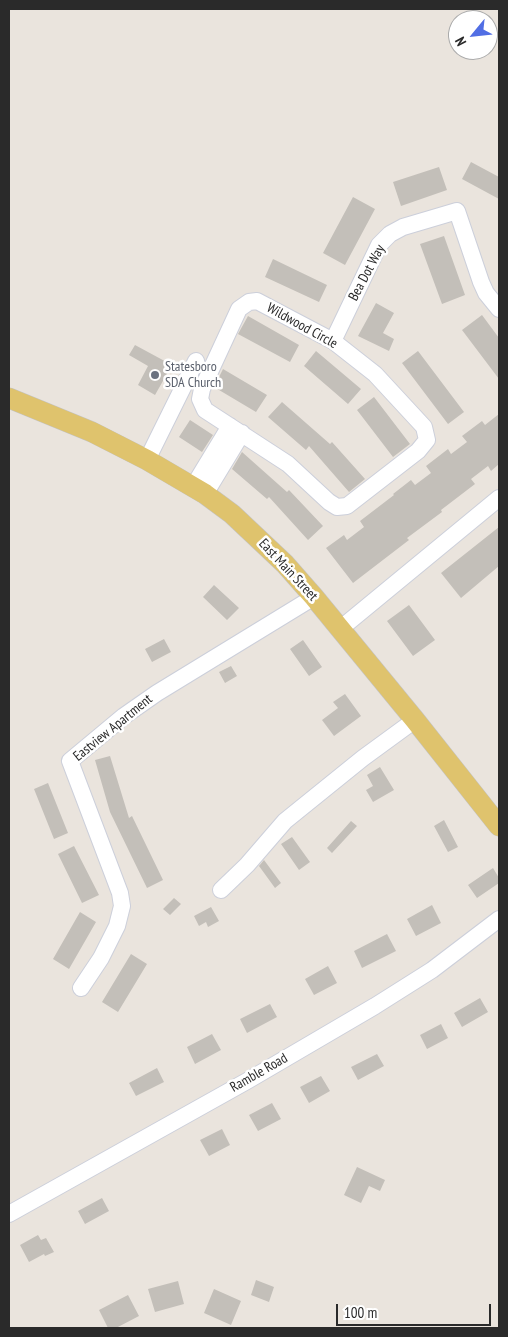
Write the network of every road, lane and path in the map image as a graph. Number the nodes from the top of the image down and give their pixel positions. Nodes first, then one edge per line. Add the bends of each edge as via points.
1 (498, 305) edge
2 (333, 341) junction
3 (196, 362) dead end
4 (9, 398) edge
5 (236, 430) junction
6 (147, 460) junction
7 (199, 490) junction
8 (499, 498) edge
9 (314, 597) junction
10 (340, 628) junction
11 (415, 720) junction
12 (499, 826) edge
13 (221, 890) dead end
14 (499, 919) edge
15 (82, 988) dead end
16 (9, 1214) edge

1 - 2 street, Bea Dot Way via 486,294 457,211 403,227 379,245
2 - 5 street, Wildwood Circle via 257,301 249,302 240,309 200,399 205,410
2 - 5 street, Wildwood Circle via 375,374 424,427 427,440 418,451 347,506 337,507 288,464
3 - 6 street
4 - 6 main road, East Main Street via 92,432
5 - 7 street
6 - 7 main road, East Main Street
7 - 9 main road, East Main Street via 263,541
8 - 10 street
9 - 10 main road, East Main Street
9 - 15 street, Eastview Apartment via 157,693 70,760 122,906 117,926
10 - 11 main road, East Main Street
11 - 12 main road, East Main Street
11 - 13 street via 285,821
14 - 16 street, Ramble Road via 432,970 375,1006

